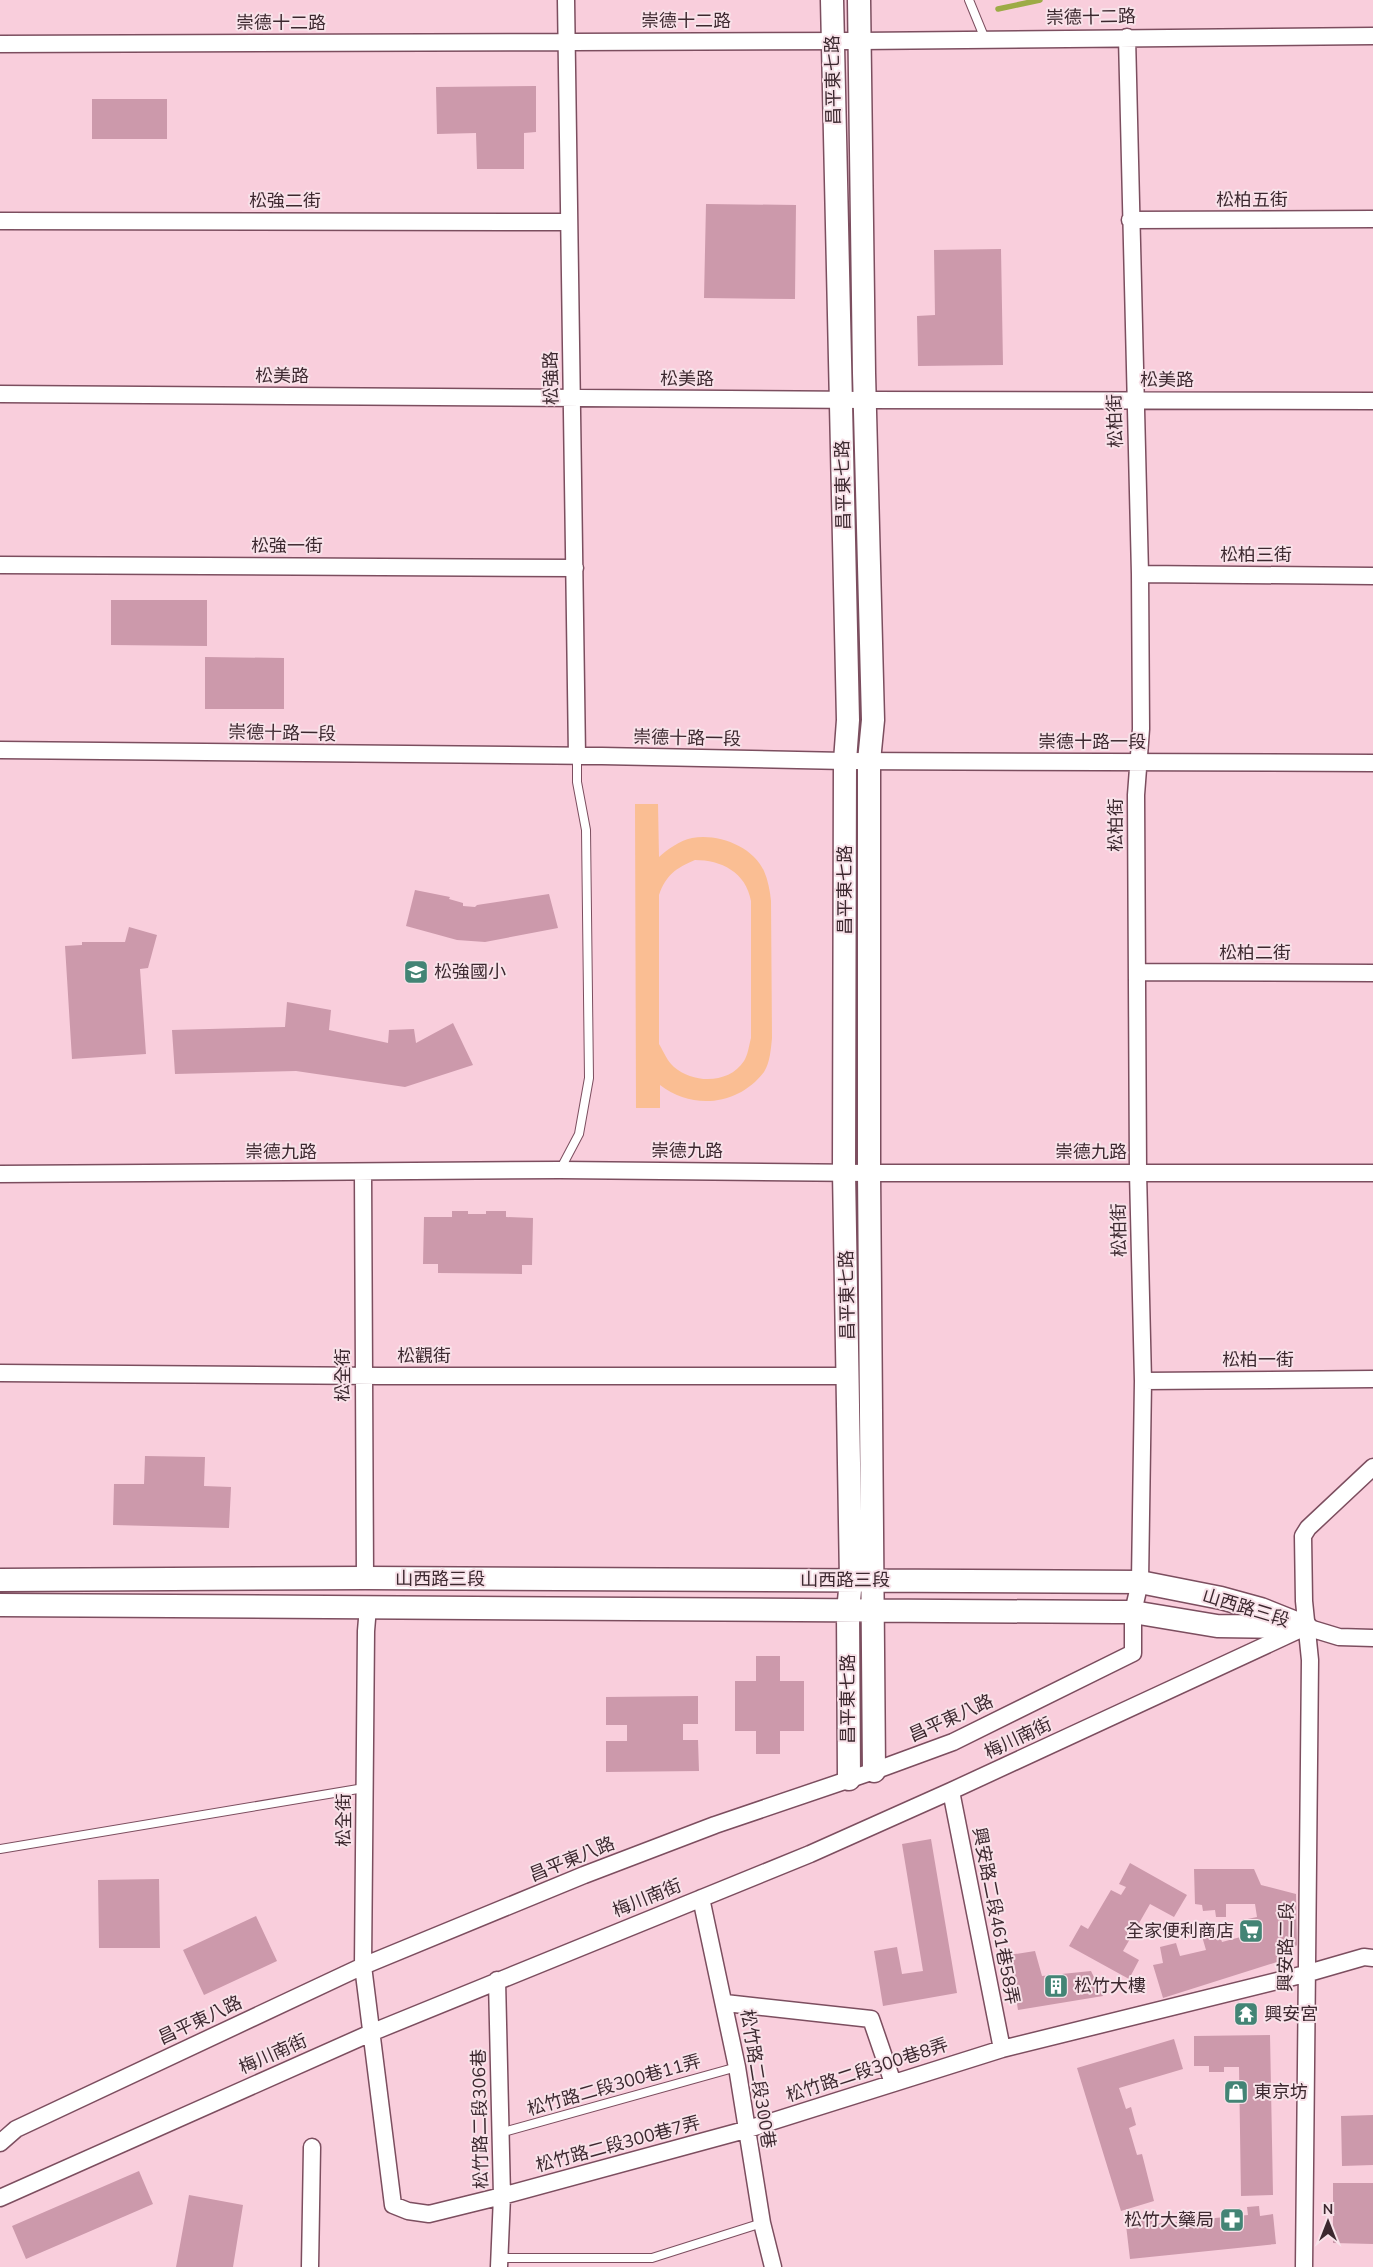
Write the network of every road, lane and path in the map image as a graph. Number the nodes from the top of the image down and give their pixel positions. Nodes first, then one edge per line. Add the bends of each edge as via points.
1 (566, 0) edge
2 (832, 0) edge
3 (859, 0) edge
4 (968, 0) edge
5 (1373, 36) edge
6 (1127, 37) junction
7 (985, 39) junction
8 (832, 40) junction
9 (859, 41) junction
10 (566, 42) junction
11 (0, 44) edge
12 (1130, 220) junction
13 (1373, 220) edge
14 (0, 221) edge
15 (570, 222) junction
16 (0, 394) edge
17 (571, 398) junction
18 (841, 400) junction
19 (865, 400) junction
20 (1135, 400) junction
21 (1373, 400) edge
22 (0, 565) edge
23 (574, 568) junction
24 (1140, 574) junction
25 (1373, 576) edge
26 (0, 750) edge
27 (576, 756) junction
28 (845, 761) junction
29 (869, 761) junction
30 (1138, 762) junction
31 (1373, 764) edge
32 (1138, 972) junction
33 (1373, 974) edge
34 (560, 1170) junction
35 (363, 1172) junction
36 (844, 1172) junction
37 (1138, 1172) junction
38 (869, 1173) junction
39 (1373, 1173) edge
40 (0, 1174) edge
41 (0, 1373) edge
42 (363, 1375) junction
43 (848, 1376) junction
44 (1373, 1379) edge
45 (1143, 1381) junction
46 (1373, 1467) edge
47 (365, 1578) junction
48 (0, 1580) edge
49 (851, 1580) junction
50 (873, 1580) junction
51 (1140, 1582) junction
52 (0, 1605) edge
53 (368, 1607) junction
54 (874, 1610) junction
55 (848, 1611) junction
56 (1133, 1612) junction
57 (1306, 1627) junction
58 (1373, 1638) edge
59 (874, 1771) junction
60 (848, 1779) junction
61 (364, 1788) junction
62 (951, 1791) junction
63 (0, 1849) edge
64 (701, 1898) junction
65 (1373, 1958) edge
66 (363, 1966) junction
67 (1305, 1974) junction
68 (497, 1980) junction
69 (725, 2003) junction
70 (373, 2032) junction
71 (1002, 2049) junction
72 (737, 2067) junction
73 (893, 2083) junction
74 (745, 2130) junction
75 (500, 2133) junction
76 (0, 2143) edge
77 (312, 2147) dead end
78 (502, 2196) junction
79 (0, 2198) edge
80 (762, 2223) junction
81 (499, 2262) edge
82 (310, 2267) edge
83 (773, 2267) edge
84 (1304, 2267) edge

1 - 10 street, 松強路
2 - 8 street, 昌平東七路
3 - 9 street, 昌平東七路
4 - 7 lane
5 - 6 street, 崇德十二路
6 - 7 street, 崇德十二路
6 - 12 street, 松柏街
7 - 9 street, 崇德十二路
8 - 9 street, 崇德十二路
8 - 10 street, 崇德十二路
8 - 18 street, 昌平東七路
9 - 19 street, 昌平東七路
10 - 11 street, 崇德十二路
10 - 15 street, 松強路
12 - 13 street, 松柏五街
12 - 20 street, 松柏街
14 - 15 street, 松強二街
15 - 17 street, 松強路
16 - 17 street, 松美路
17 - 18 street, 松美路
17 - 23 street, 松強路
18 - 19 street, 松美路
18 - 28 street, 昌平東七路 via 848,720
19 - 20 street, 松美路
19 - 29 street, 昌平東七路 via 872,720
20 - 21 street, 松美路
20 - 24 street, 松柏街
22 - 23 street, 松強一街
23 - 27 street, 松強路
24 - 25 street, 松柏三街
24 - 30 street, 松柏街
26 - 27 street, 崇德十路一段
27 - 28 street, 崇德十路一段
27 - 34 lane via 586,830 589,1078 579,1134
28 - 29 street, 崇德十路一段
28 - 36 street, 昌平東七路
29 - 30 street, 崇德十路一段
29 - 38 street, 昌平東七路
30 - 31 street, 崇德十路一段
30 - 32 street, 松柏街
32 - 33 street, 松柏二街
32 - 37 street, 松柏街
34 - 35 street, 崇德九路
34 - 36 street, 崇德九路
35 - 40 street, 崇德九路
35 - 42 street, 松全街
36 - 38 street, 崇德九路
36 - 43 street, 昌平東七路
37 - 38 street, 崇德九路
37 - 39 street, 崇德九路
37 - 45 street, 松柏街
38 - 50 street, 昌平東七路
41 - 42 street, 松觀街
42 - 43 street, 松觀街
42 - 47 street, 松全街
43 - 49 street, 昌平東七路
44 - 45 street, 松柏一街
45 - 51 street, 松柏街
46 - 57 street via 1303,1536
47 - 48 street, 山西路三段
47 - 49 street, 山西路三段
49 - 50 street, 山西路三段
49 - 55 street, 昌平東七路
50 - 51 street, 山西路三段
50 - 54 street, 昌平東七路
51 - 56 street, 松柏街
51 - 57 street, 山西路三段 via 1253,1607
52 - 53 street, 山西路三段
53 - 55 street, 山西路三段
53 - 61 street, 松全街
54 - 55 street, 山西路三段
54 - 56 street, 山西路三段
54 - 59 street, 昌平東七路
55 - 60 street, 昌平東七路
56 - 57 street, 山西路三段 via 1216,1626
56 - 59 street, 昌平東八路 via 1133,1654 953,1742
57 - 58 street via 1339,1637
57 - 62 street, 梅川南街
57 - 67 street, 興安路二段 via 1310,1660
59 - 60 street, 昌平東八路
60 - 66 street, 昌平東八路 via 715,1825
61 - 63 lane
61 - 66 street, 松全街
62 - 64 street, 梅川南街
62 - 71 street, 興安路二段461巷58弄
64 - 68 street, 梅川南街
64 - 69 street, 松竹路二段300巷
65 - 67 street, 松竹路二段300巷8弄 via 1364,1957
66 - 70 street, 松全街
66 - 76 street, 昌平東八路 via 58,2109 16,2130
67 - 71 street, 松竹路二段300巷8弄
67 - 84 street, 興安路二段
68 - 70 street, 梅川南街
68 - 75 street, 松竹路二段306巷
69 - 72 street, 松竹路二段300巷
69 - 73 street via 871,2019
70 - 78 street, 松竹路二段300巷7弄 via 393,2205 429,2214
70 - 79 street, 梅川南街
71 - 73 street, 松竹路二段300巷8弄
72 - 74 street, 松竹路二段300巷
72 - 75 lane, 松竹路二段300巷11弄
73 - 74 street, 松竹路二段300巷8弄
74 - 78 street, 松竹路二段300巷7弄
74 - 80 street, 松竹路二段300巷
75 - 78 street, 松竹路二段306巷
77 - 82 street
78 - 81 street, 松竹路二段306巷
80 - 81 lane, 松竹路二段306巷 via 652,2258
80 - 83 street, 松竹路二段300巷

